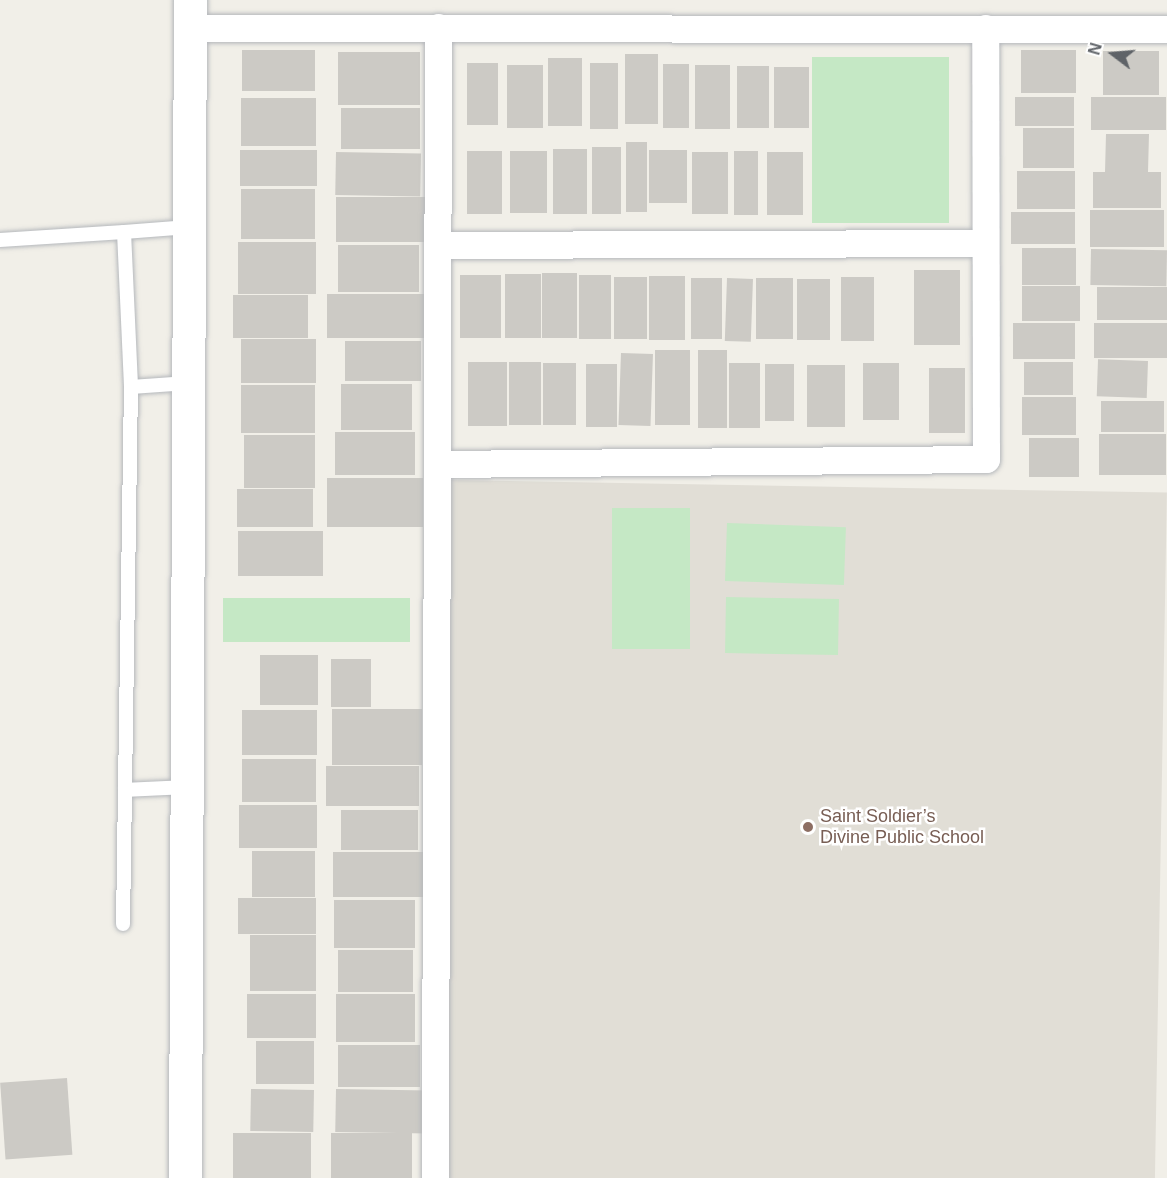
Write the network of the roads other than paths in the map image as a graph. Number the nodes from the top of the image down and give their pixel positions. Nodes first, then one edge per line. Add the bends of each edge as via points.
1 (189, 14) edge
2 (438, 27) junction
3 (985, 28) junction
4 (1167, 29) edge
5 (189, 227) junction
6 (124, 232) junction
7 (0, 240) edge
8 (986, 243) junction
9 (437, 245) junction
10 (188, 383) junction
11 (131, 387) junction
12 (437, 464) junction
13 (186, 787) junction
14 (125, 790) junction
15 (123, 924) dead end
16 (185, 1178) edge
17 (435, 1178) edge

1 - 2 street
1 - 5 street
2 - 3 street
2 - 9 street
3 - 4 street
3 - 8 street
5 - 6 lane
5 - 10 street
6 - 7 lane
6 - 11 lane
8 - 9 street
8 - 12 street via 986,459
9 - 12 street
10 - 11 lane
10 - 13 street
11 - 14 lane
12 - 17 street
13 - 14 lane
13 - 16 street
14 - 15 lane

